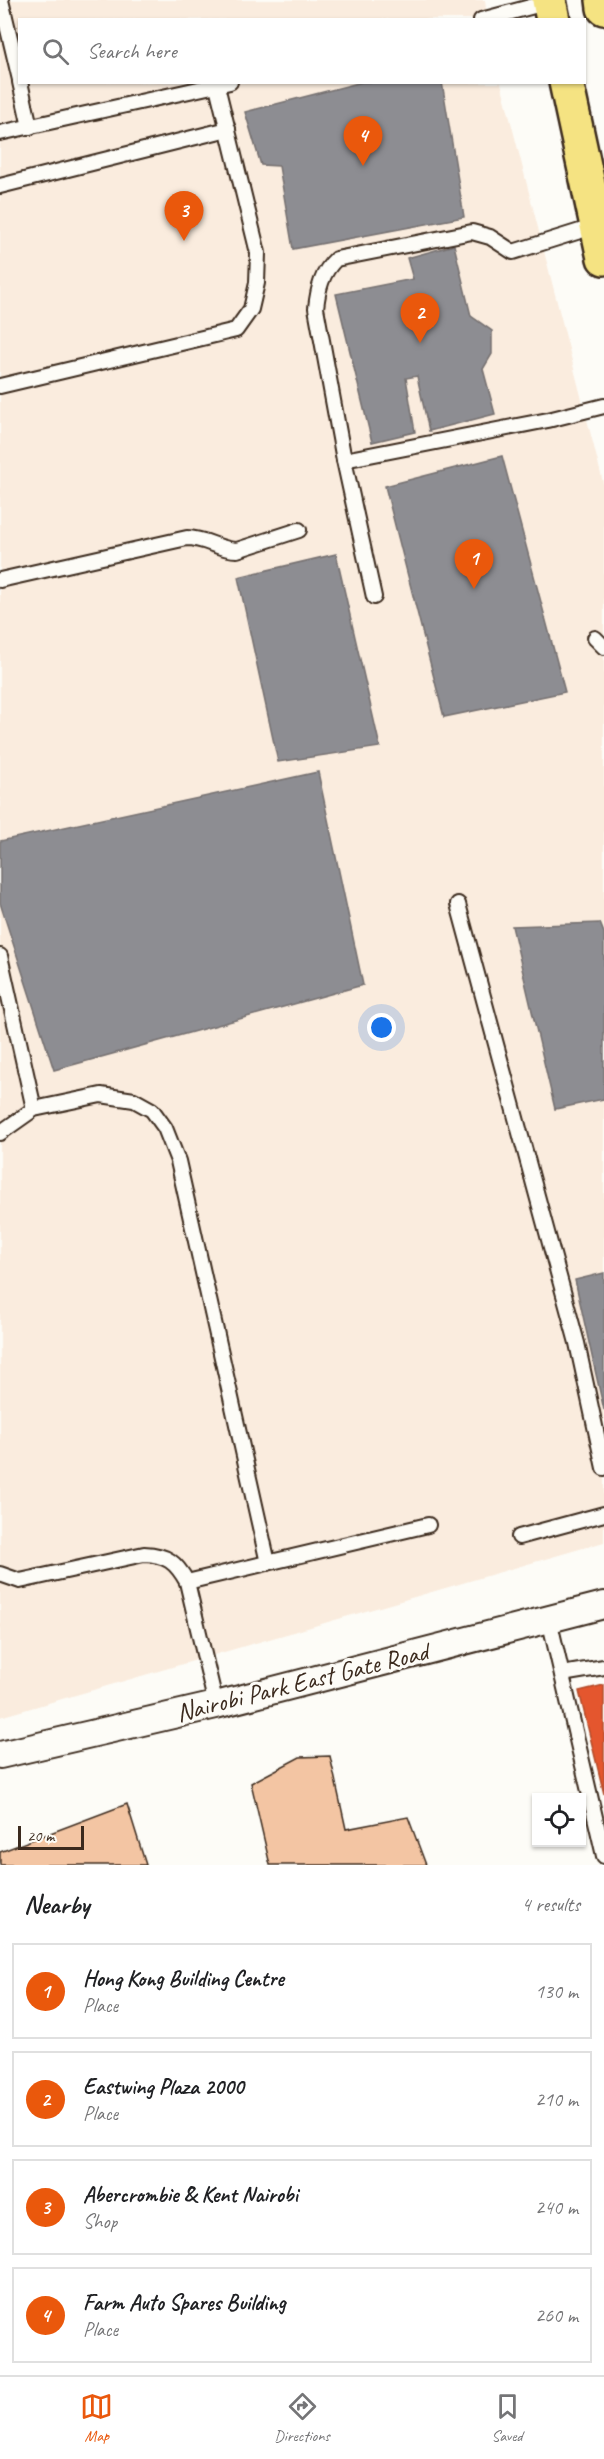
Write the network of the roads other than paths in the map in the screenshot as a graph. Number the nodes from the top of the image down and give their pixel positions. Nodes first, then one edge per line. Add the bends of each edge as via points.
1 (1, 0) edge
2 (603, 0) edge
3 (550, 7) edge
4 (604, 8) edge
5 (492, 18) edge
6 (18, 72) edge
7 (21, 84) edge
8 (224, 84) edge
9 (566, 84) edge
10 (30, 127) junction
11 (228, 129) junction
12 (0, 133) edge
13 (0, 186) edge
14 (597, 226) junction
15 (604, 258) edge
16 (0, 386) edge
17 (604, 406) edge
18 (344, 460) junction
19 (299, 530) dead end
20 (0, 580) edge
21 (374, 597) dead end
22 (458, 904) dead end
23 (0, 956) edge
24 (34, 1109) junction
25 (0, 1133) edge
26 (604, 1468) edge
27 (604, 1514) edge
28 (428, 1525) dead end
29 (519, 1537) dead end
30 (268, 1563) junction
31 (0, 1574) edge
32 (187, 1582) junction
33 (604, 1605) edge
34 (549, 1619) junction
35 (604, 1667) edge
36 (561, 1674) junction
37 (216, 1705) junction
38 (0, 1755) edge
39 (604, 1856) edge

1 - 6 lane
2 - 4 highway
3 - 5 lane
7 - 10 lane
8 - 10 lane
8 - 11 lane
9 - 14 highway
10 - 12 lane
11 - 13 lane
11 - 16 lane via 258,253 251,309 236,330
14 - 15 highway
14 - 18 lane via 513,252 490,237 472,232 336,260 329,265 317,293 316,308
17 - 18 lane
18 - 21 lane
19 - 20 lane via 237,550 188,538
22 - 26 lane via 577,1343
23 - 24 lane
24 - 25 lane
24 - 30 lane via 112,1096 134,1100 152,1110 165,1128 178,1161
27 - 29 lane
28 - 30 lane
30 - 32 lane
31 - 32 lane via 20,1581 144,1554 162,1555
32 - 37 lane
33 - 34 street, Nairobi Park East Gate Road
34 - 36 lane
34 - 37 street, Nairobi Park East Gate Road
35 - 36 lane
36 - 39 lane
37 - 38 street, Nairobi Park East Gate Road

